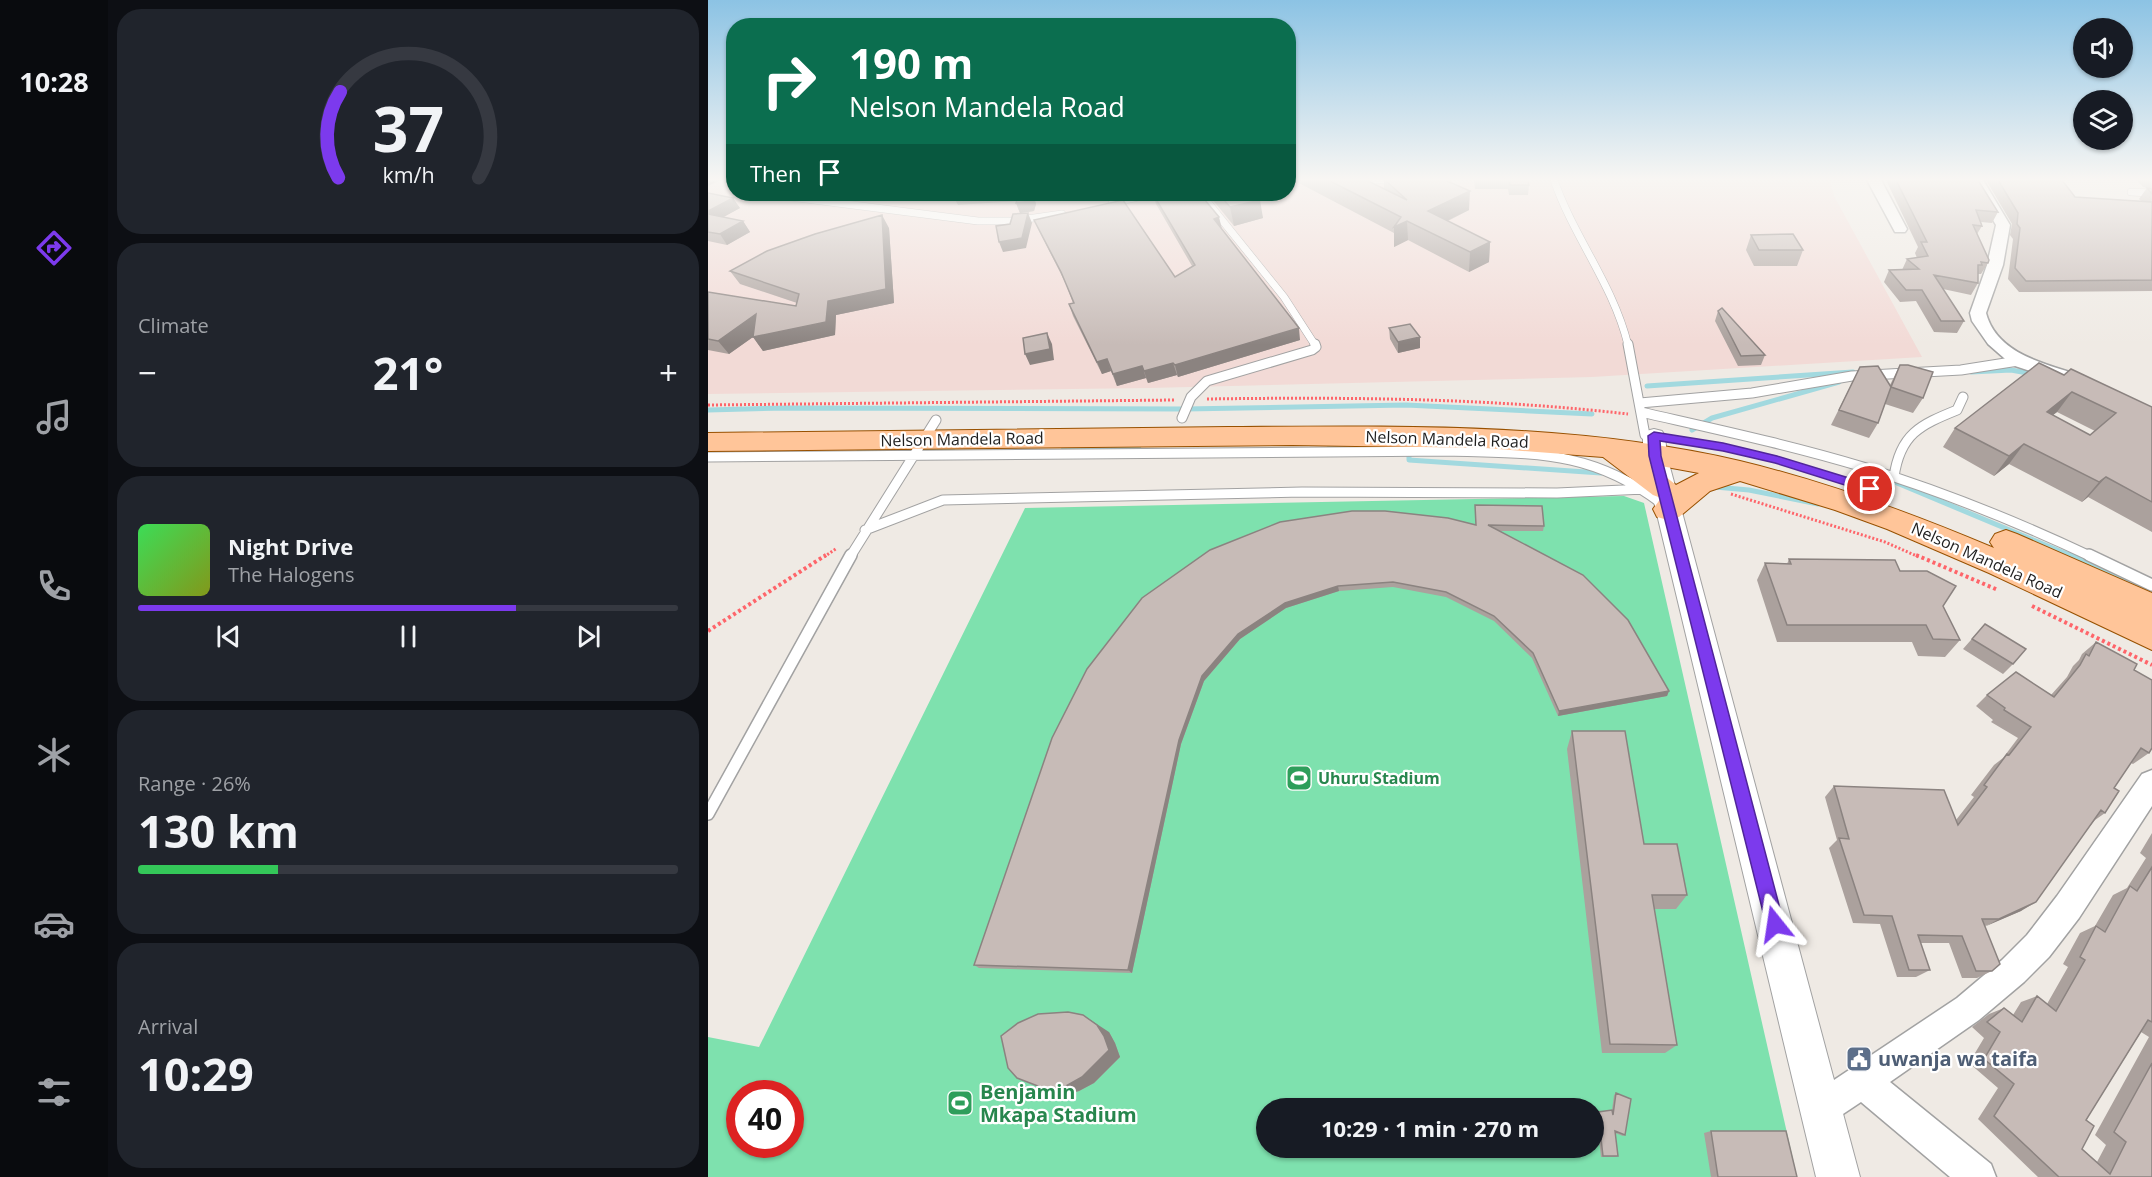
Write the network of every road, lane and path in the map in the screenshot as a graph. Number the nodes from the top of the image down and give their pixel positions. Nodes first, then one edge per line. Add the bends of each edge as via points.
1 (1234, 235) edge
2 (1578, 235) edge
3 (2001, 235) edge
4 (2022, 362) junction
5 (2082, 384) edge
6 (1963, 397) dead end
7 (1182, 418) junction
8 (708, 423) edge
9 (1647, 428) junction
10 (924, 438) junction
11 (708, 442) edge
12 (1610, 449) junction
13 (708, 457) edge
14 (1739, 471) junction
15 (1894, 477) junction
16 (1659, 495) junction
17 (865, 530) junction
18 (2152, 585) edge
19 (2152, 608) edge
20 (708, 631) edge
21 (2152, 636) edge
22 (2152, 783) edge
23 (708, 814) edge
24 (1863, 1082) junction
25 (1822, 1108) junction
26 (1838, 1177) edge
27 (1978, 1177) edge

1 - 7 lane via 1294,311 1316,341 1316,347 1207,381 1187,400
2 - 9 lane via 1617,306
3 - 4 street via 1978,313 1994,340
4 - 5 street
4 - 9 lane via 1852,376 1752,393
6 - 15 lane via 1957,410 1920,425 1905,442 1896,457
7 - 9 main road, Nelson Mandela Road via 1491,420
7 - 10 main road, Nelson Mandela Road
8 - 10 main road, Nelson Mandela Road
9 - 12 main road, Nelson Mandela Road
9 - 14 main road, Nelson Mandela Road
9 - 15 lane via 1821,455
9 - 16 street
9 - 19 main road, Nelson Mandela Road via 1849,481 1957,521
10 - 11 main road, Nelson Mandela Road
10 - 12 main road, Nelson Mandela Road via 1386,435
10 - 13 lane
10 - 16 lane via 1562,457 1610,469
10 - 17 lane
12 - 16 main road
14 - 16 main road
14 - 21 main road, Nelson Mandela Road via 1801,487 1974,551
15 - 18 lane via 1997,514
16 - 17 lane via 1302,492 943,500
16 - 25 street
17 - 20 path
17 - 23 lane
22 - 24 street via 2038,946 1968,1009
24 - 25 street
24 - 27 street
25 - 26 street

